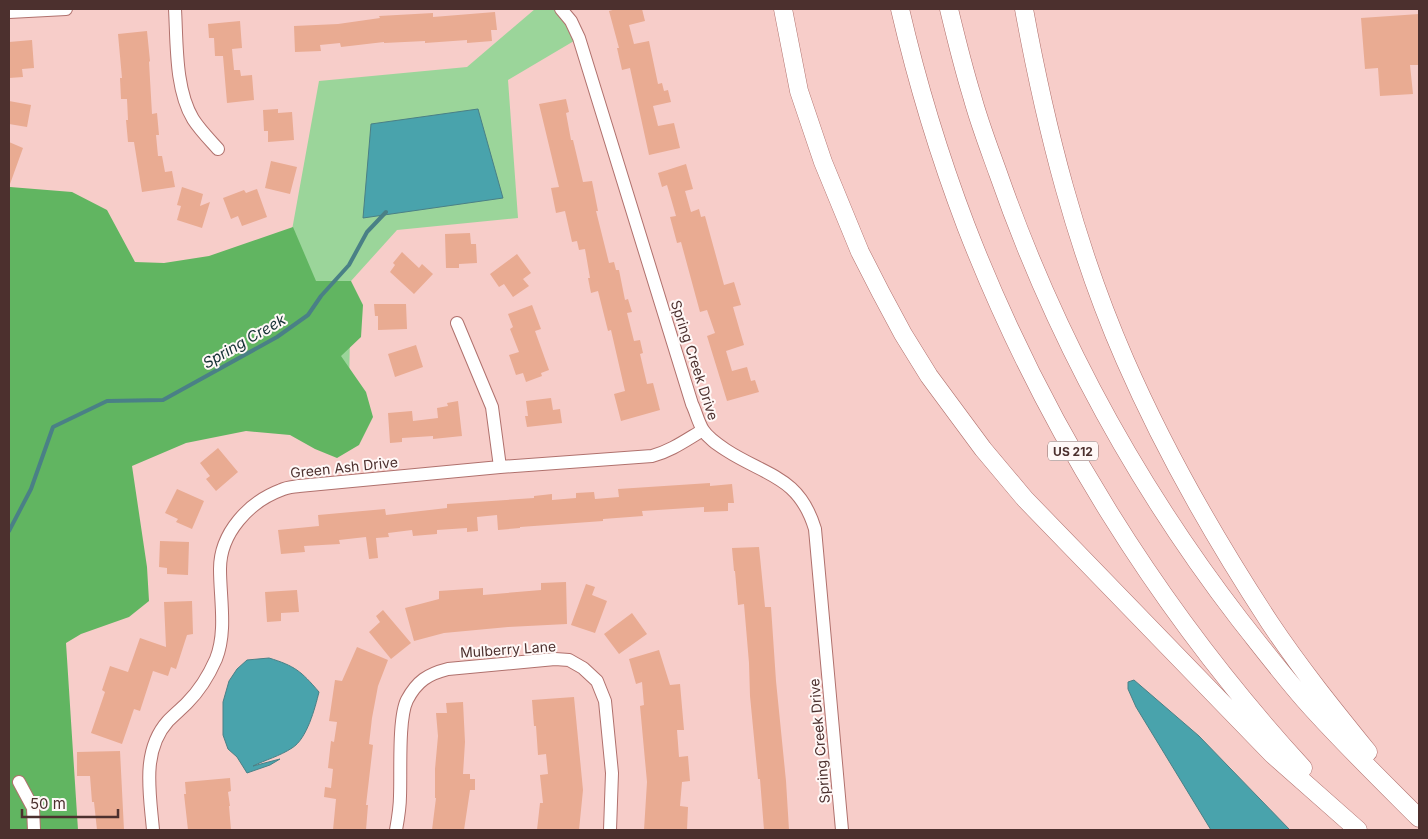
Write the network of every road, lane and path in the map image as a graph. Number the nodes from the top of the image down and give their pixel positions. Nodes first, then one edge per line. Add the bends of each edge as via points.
1 (66, 9) edge
2 (175, 9) edge
3 (561, 9) edge
4 (784, 9) edge
5 (900, 9) edge
6 (948, 9) edge
7 (1024, 9) edge
8 (9, 12) edge
9 (218, 150) dead end
10 (457, 323) dead end
11 (703, 430) junction
12 (500, 467) junction
13 (19, 782) dead end
14 (1414, 812) edge
15 (34, 830) edge
16 (154, 830) edge
17 (396, 830) edge
18 (610, 830) edge
19 (842, 830) edge
20 (1359, 830) edge

1 - 8 street
2 - 9 street via 182,94 194,120
3 - 11 street, Spring Creek Drive via 579,38 692,404
4 - 20 highway via 799,91 822,162 860,252 929,376 1025,499 1272,754
5 - 20 highway, US 212 via 927,111 966,225 1011,333 1068,443 1126,541 1198,642 1274,736
6 - 14 highway, US 212 via 972,98 1010,209 1055,316 1108,420 1201,568 1271,660 1348,747
7 - 14 highway via 1045,115 1070,210 1108,319 1146,407 1195,503 1271,624
10 - 12 street via 492,407
11 - 12 street, Green Ash Drive via 674,448 652,456
11 - 19 street, Spring Creek Drive via 714,443 788,485 810,514 815,530
12 - 16 street, Green Ash Drive via 283,489 267,496 239,518 223,549 220,567 222,637 217,658 206,680 166,723 153,748 149,773
13 - 15 street via 33,808
17 - 18 street, Mulberry Lane via 402,722 406,701 419,682 434,672 448,669 554,659 569,660 583,668 597,681 606,701 612,773

